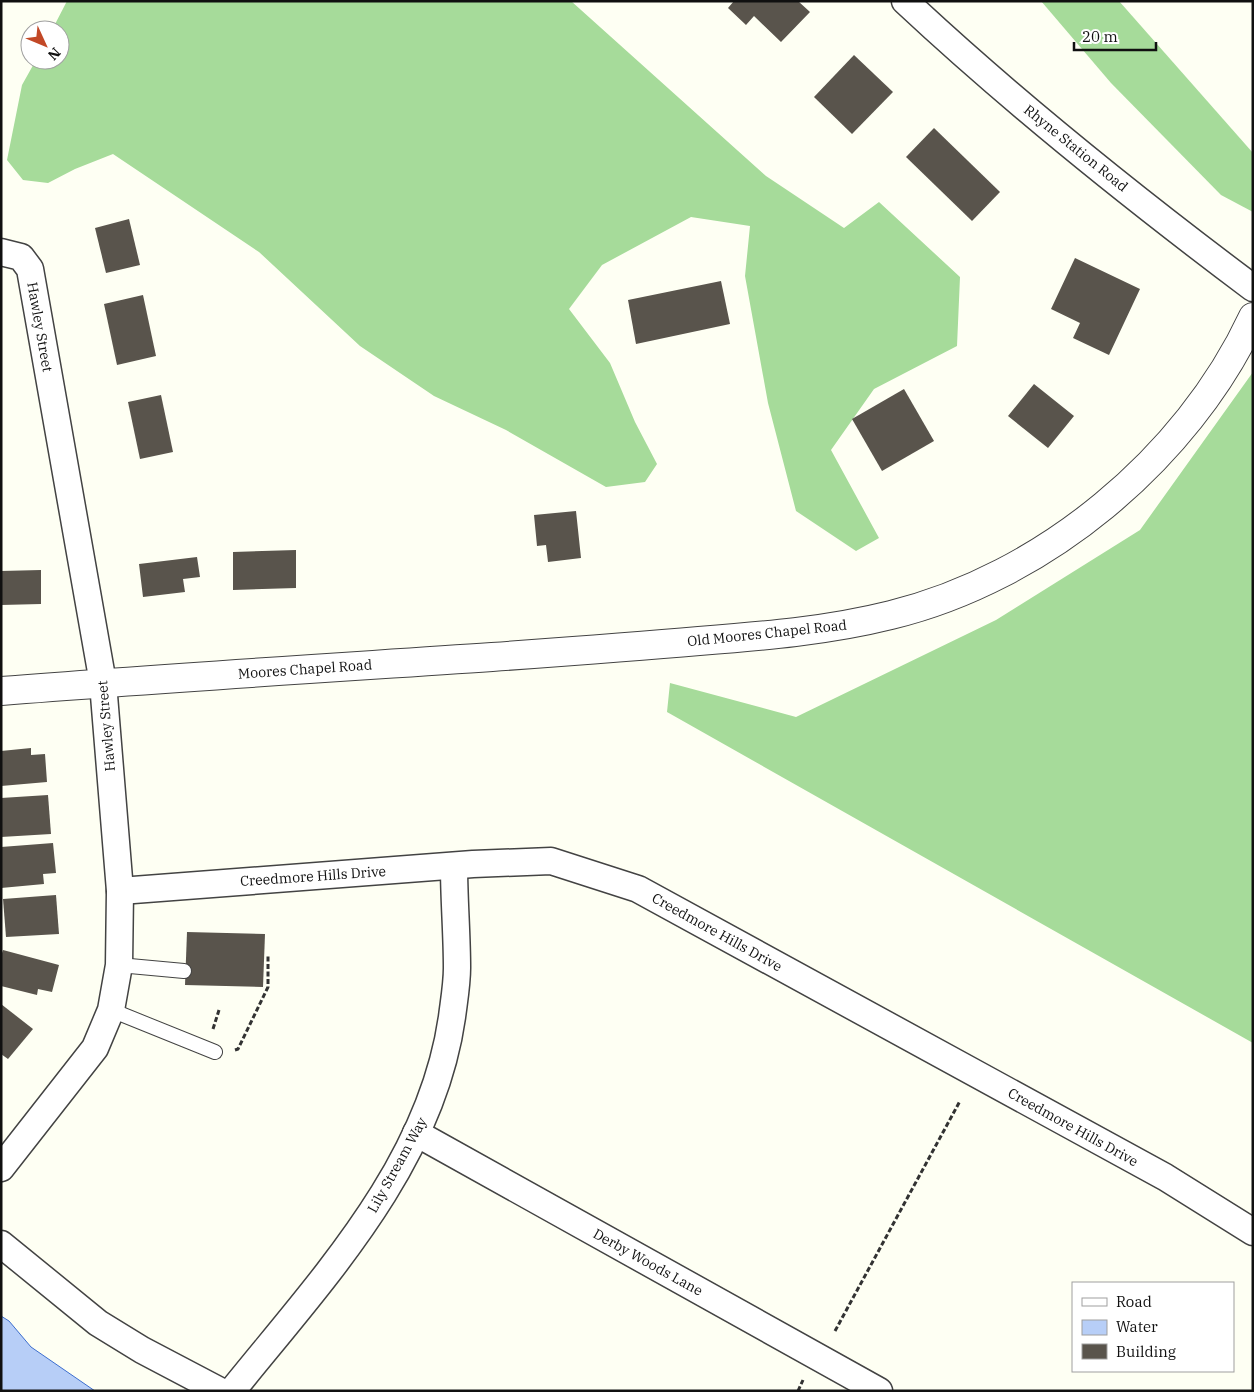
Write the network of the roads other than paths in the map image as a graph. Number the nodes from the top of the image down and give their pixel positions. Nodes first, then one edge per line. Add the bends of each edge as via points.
1 (905, 1) edge
2 (11, 254) edge
3 (1253, 288) edge
4 (1253, 316) edge
5 (608, 649) joint
6 (103, 683) junction
7 (1, 691) edge
8 (454, 866) junction
9 (120, 891) junction
10 (119, 964) junction
11 (184, 971) dead end
12 (111, 1010) junction
13 (215, 1052) dead end
14 (416, 1132) junction
15 (1, 1168) edge
16 (1253, 1232) edge
17 (1, 1244) edge
18 (220, 1391) edge
19 (232, 1391) edge
20 (879, 1391) edge

1 - 3 street, Rhyne Station Road via 989,77 1175,230
2 - 6 street, Hawley Street via 30,268
4 - 5 street, Old Moores Chapel Road via 1203,402 1150,465 1089,518 1006,571 947,597 895,614 837,627
5 - 6 street, Moores Chapel Road
6 - 7 street, Moores Chapel Road
6 - 9 street, Hawley Street
8 - 9 street, Creedmore Hills Drive
8 - 14 street, Lily Stream Way via 457,970 451,1019 440,1069
8 - 16 street, Creedmore Hills Drive via 551,861 638,889 1165,1177
9 - 10 street, Hawley Street
10 - 11 lane
10 - 12 street, Hawley Street
12 - 13 lane
12 - 15 street, Hawley Street via 95,1048
14 - 19 street, Lily Stream Way via 353,1240
14 - 20 street, Derby Woods Lane
17 - 18 street via 98,1323

